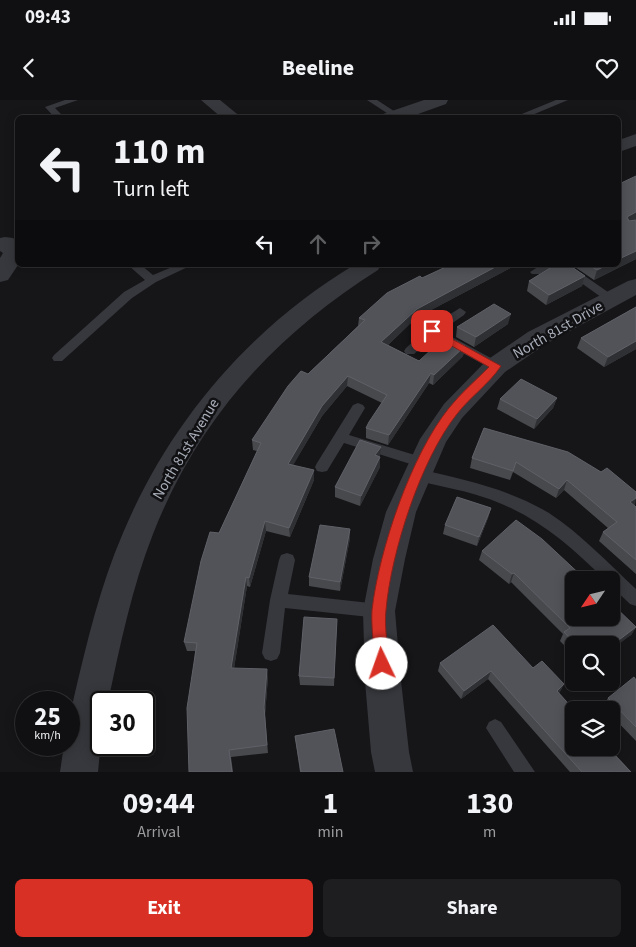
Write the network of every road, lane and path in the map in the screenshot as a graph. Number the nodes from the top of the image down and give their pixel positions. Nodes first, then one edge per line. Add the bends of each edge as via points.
1 (74, 100) edge
2 (209, 100) edge
3 (371, 100) edge
4 (440, 100) edge
5 (564, 100) edge
6 (58, 115) edge
7 (230, 115) edge
8 (392, 115) edge
9 (396, 115) edge
10 (524, 115) edge
11 (636, 140) edge
12 (621, 146) edge
13 (7, 238) edge
14 (136, 267) edge
15 (181, 267) edge
16 (367, 267) edge
17 (546, 267) edge
18 (567, 267) edge
19 (536, 272) dead end
20 (0, 275) edge
21 (152, 280) junction
22 (629, 291) edge
23 (460, 312) dead end
24 (432, 331) junction
25 (410, 351) dead end
26 (58, 358) dead end
27 (496, 366) junction
28 (358, 408) dead end
29 (340, 437) junction
30 (322, 467) dead end
31 (420, 469) junction
32 (287, 560) dead end
33 (636, 599) edge
34 (278, 600) junction
35 (379, 611) junction
36 (271, 653) dead end
37 (495, 728) dead end
38 (79, 772) edge
39 (394, 772) edge
40 (524, 772) edge

1 - 6 lane via 49,107
2 - 7 street
3 - 8 lane
4 - 9 street
5 - 10 lane
11 - 12 street
13 - 20 street via 15,252
14 - 21 lane
15 - 21 lane
16 - 38 street, North 81st Avenue via 322,295 289,322 224,387 196,426 164,481 138,533 107,636 92,693
17 - 19 lane
18 - 22 lane
21 - 26 lane via 128,295
22 - 27 street, North 81st Drive via 537,338
23 - 24 lane
24 - 25 lane
24 - 27 lane
27 - 31 street, North 81st Drive via 453,411 434,439
28 - 29 lane
29 - 30 lane
29 - 31 lane
31 - 33 lane via 503,498 542,517 566,534
31 - 35 street, North 81st Drive via 401,512
32 - 34 lane
34 - 35 lane
34 - 36 lane
35 - 39 street, North 81st Drive via 383,681
37 - 40 lane

